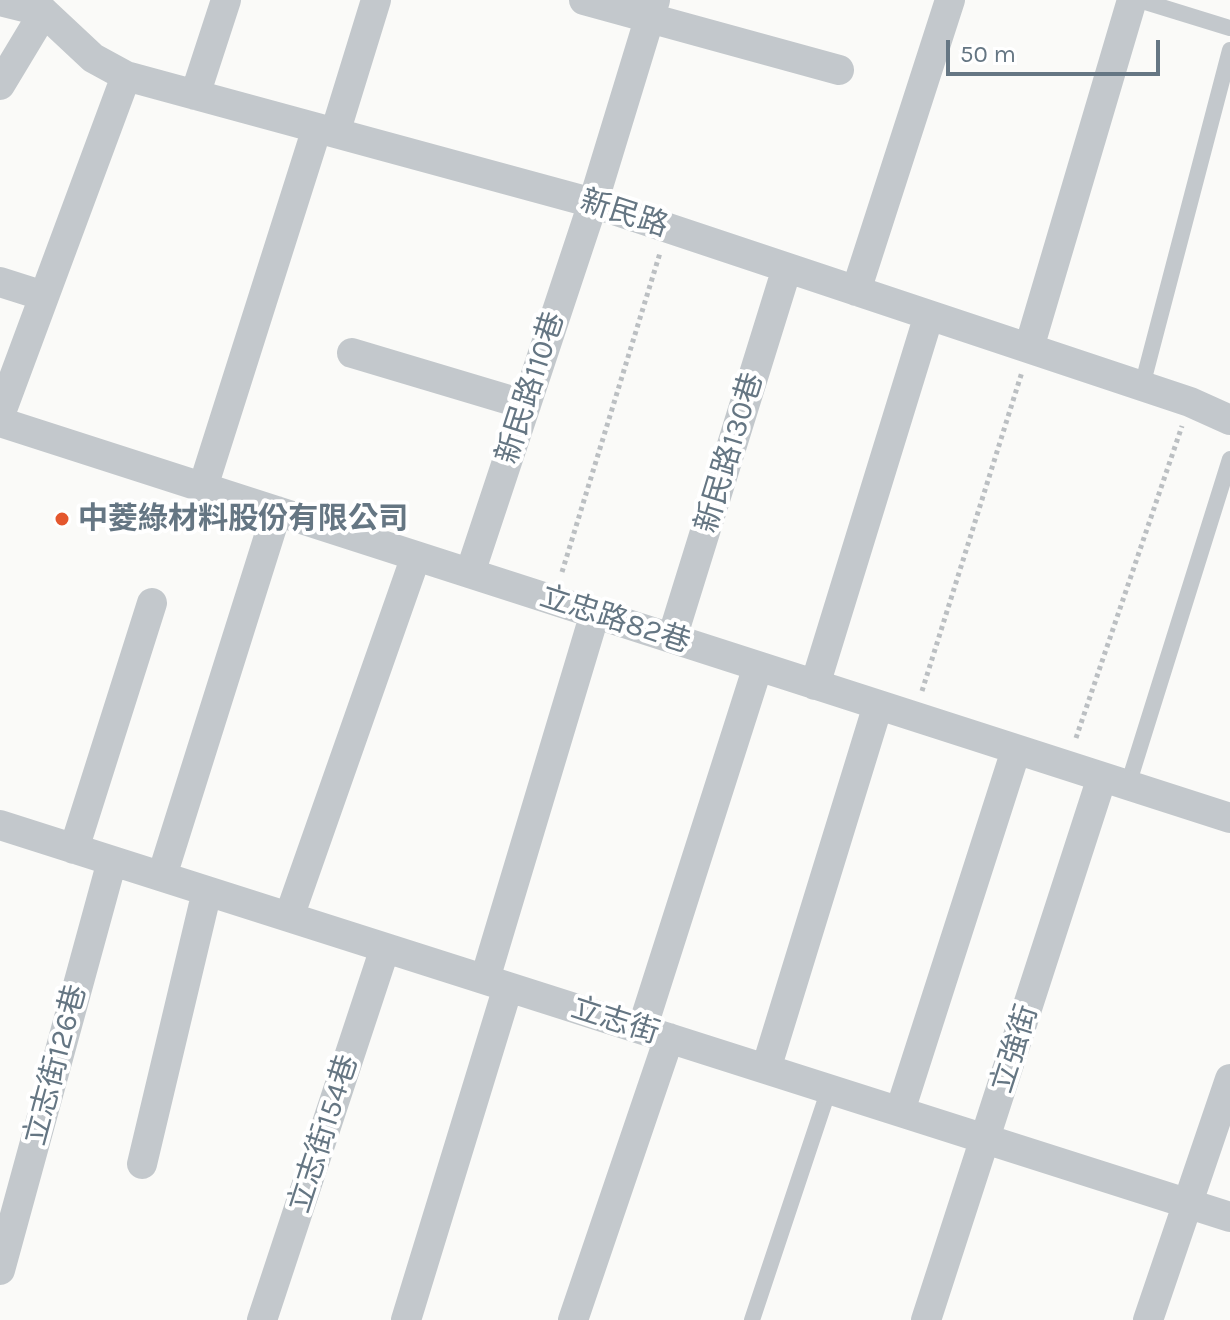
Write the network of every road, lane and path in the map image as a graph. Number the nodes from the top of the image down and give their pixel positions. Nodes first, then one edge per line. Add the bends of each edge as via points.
1 (226, 0) edge
2 (376, 0) edge
3 (584, 0) edge
4 (950, 0) edge
5 (1132, 0) edge
6 (1139, 0) edge
7 (0, 1) edge
8 (38, 6) edge
9 (652, 8) edge
10 (1230, 28) edge
11 (1230, 50) edge
12 (839, 70) dead end
13 (126, 76) junction
14 (0, 85) edge
15 (195, 95) junction
16 (326, 131) junction
17 (593, 203) junction
18 (668, 228) junction
19 (787, 268) junction
20 (0, 282) edge
21 (856, 291) junction
22 (44, 296) junction
23 (929, 315) junction
24 (1029, 348) junction
25 (352, 353) dead end
26 (1142, 386) junction
27 (1190, 402) junction
28 (526, 405) junction
29 (0, 415) edge
30 (1230, 420) edge
31 (0, 422) edge
32 (1230, 459) edge
33 (203, 487) junction
34 (277, 511) junction
35 (416, 556) junction
36 (470, 573) junction
37 (553, 600) junction
38 (152, 603) dead end
39 (595, 613) junction
40 (672, 638) junction
41 (758, 666) junction
42 (815, 685) junction
43 (878, 705) junction
44 (914, 716) junction
45 (1016, 750) junction
46 (1067, 766) junction
47 (1115, 781) junction
48 (1230, 818) edge
49 (0, 825) edge
50 (74, 849) junction
51 (112, 861) junction
52 (162, 876) junction
53 (207, 891) junction
54 (289, 917) junction
55 (385, 948) junction
56 (496, 983) junction
57 (655, 1033) junction
58 (766, 1069) junction
59 (1230, 1079) edge
60 (829, 1089) junction
61 (900, 1111) junction
62 (986, 1138) junction
63 (142, 1164) dead end
64 (1188, 1203) junction
65 (1230, 1217) edge
66 (0, 1270) edge
67 (262, 1320) edge
68 (406, 1320) edge
69 (573, 1320) edge
70 (752, 1320) edge
71 (926, 1320) edge
72 (1148, 1320) edge

1 - 15 street
2 - 16 street
3 - 9 street
4 - 21 street
5 - 24 street
6 - 10 lane
7 - 8 street
8 - 13 street, 新民路 via 93,58
8 - 14 street
9 - 12 street
9 - 17 street, 新民路110巷
11 - 26 lane
13 - 15 street, 新民路
13 - 22 street
15 - 16 street, 新民路
16 - 17 street, 新民路
16 - 33 street
17 - 18 street, 新民路
17 - 28 street, 新民路110巷
18 - 19 street, 新民路
18 - 37 path
19 - 21 street, 新民路
19 - 40 street, 新民路130巷
20 - 22 street
21 - 23 street, 新民路
22 - 29 street
23 - 24 street, 新民路
23 - 42 street
24 - 26 street, 新民路
24 - 44 path
25 - 28 street
26 - 27 street, 新民路
27 - 30 street, 新民路
27 - 46 path
28 - 36 street, 新民路110巷
31 - 33 street, 立忠路82巷
32 - 47 lane
33 - 34 street, 立忠路82巷
34 - 35 street, 立忠路82巷
34 - 52 street
35 - 36 street, 立忠路82巷
35 - 54 street
36 - 37 street, 立忠路82巷
37 - 39 street, 立忠路82巷
38 - 50 street
39 - 40 street, 立忠路82巷
39 - 56 street
40 - 41 street, 立忠路82巷
41 - 42 street, 立忠路82巷
41 - 57 street
42 - 43 street, 立忠路82巷
43 - 44 street, 立忠路82巷
43 - 58 street
44 - 45 street, 立忠路82巷
45 - 46 street, 立忠路82巷
45 - 61 street
46 - 47 street, 立忠路82巷
47 - 48 street, 立忠路82巷
47 - 62 street, 立強街
49 - 50 street, 立志街
50 - 51 street, 立志街
51 - 52 street, 立志街
51 - 66 street, 立志街126巷
52 - 53 street, 立志街
53 - 54 street, 立志街
53 - 63 street
54 - 55 street, 立志街
55 - 56 street, 立志街
55 - 67 street, 立志街154巷
56 - 57 street, 立志街
56 - 68 street
57 - 58 street, 立志街
57 - 69 street
58 - 60 street, 立志街
59 - 64 street
60 - 61 street, 立志街
60 - 70 lane
61 - 62 street, 立志街
62 - 64 street, 立志街
62 - 71 street, 立強街
64 - 65 street, 立志街
64 - 72 street

